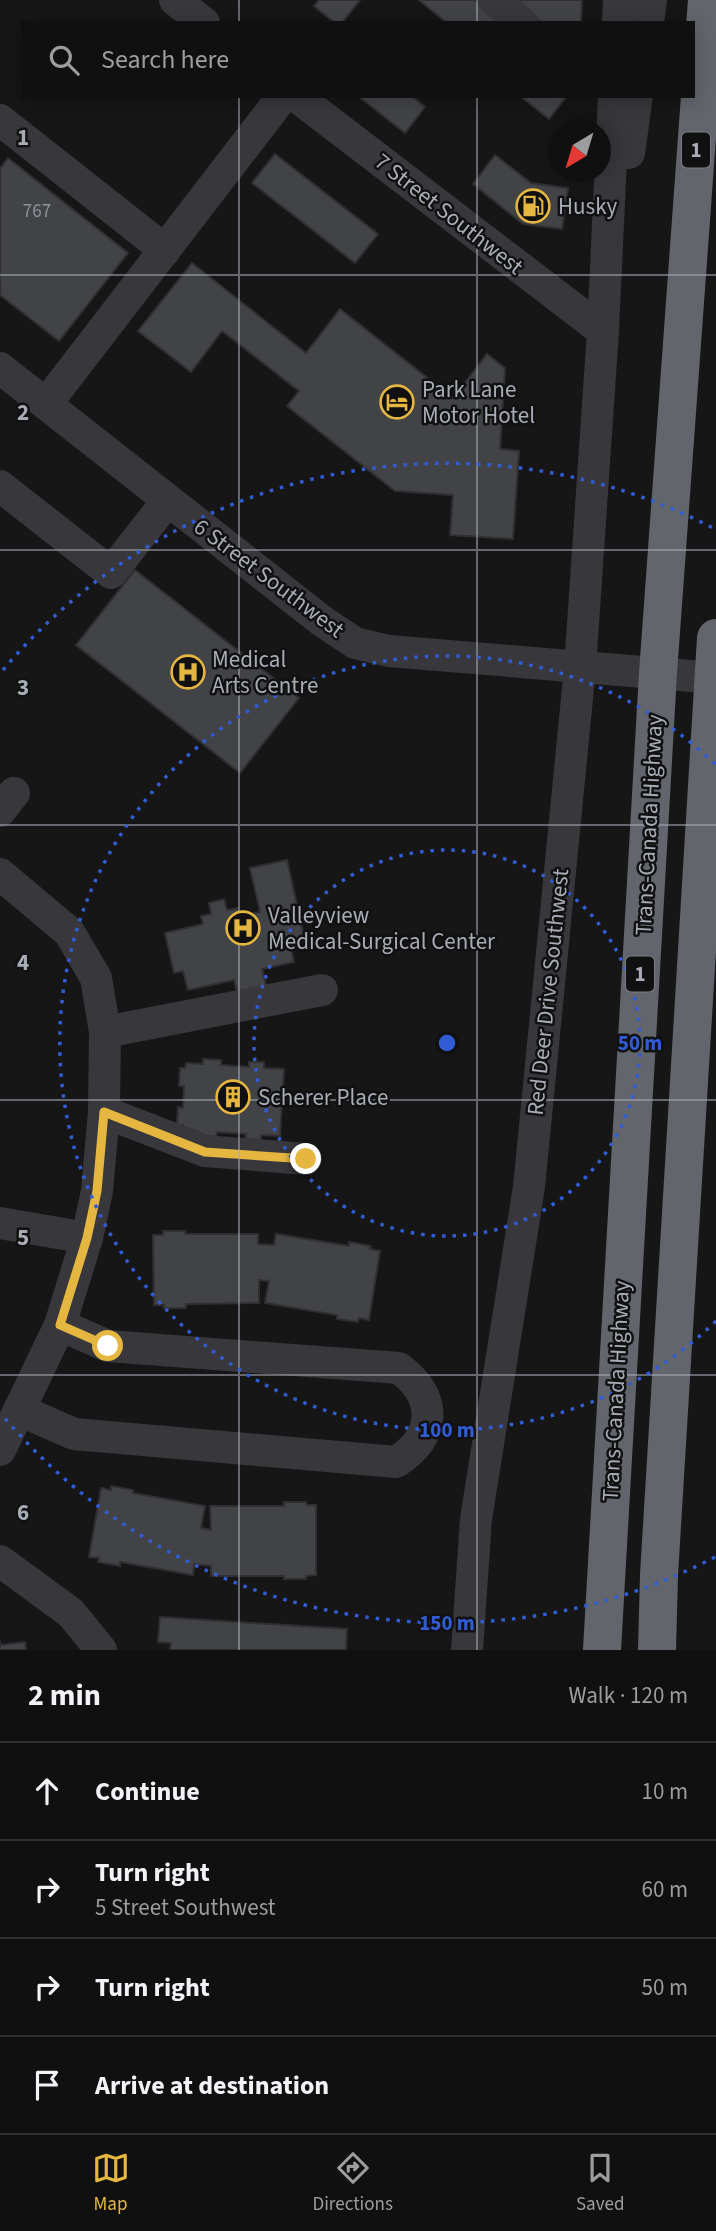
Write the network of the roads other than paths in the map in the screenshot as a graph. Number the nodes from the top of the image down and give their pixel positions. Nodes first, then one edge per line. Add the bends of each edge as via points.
1 (494, 0) edge
2 (619, 0) edge
3 (651, 0) edge
4 (707, 0) edge
5 (178, 1) edge
6 (202, 21) edge
7 (520, 21) edge
8 (618, 21) edge
9 (648, 21) edge
10 (281, 98) edge
11 (299, 98) edge
12 (614, 98) edge
13 (637, 98) edge
14 (0, 120) edge
15 (165, 250) junction
16 (603, 331) junction
17 (3, 376) edge
18 (46, 404) junction
19 (0, 486) edge
20 (168, 500) junction
21 (716, 638) edge
22 (580, 668) junction
23 (658, 673) junction
24 (714, 678) edge
25 (0, 874) edge
26 (322, 990) dead end
27 (105, 1032) junction
28 (104, 1112) junction
29 (306, 1159) dead end
30 (0, 1223) edge
31 (87, 1238) junction
32 (60, 1325) junction
33 (19, 1410) junction
34 (0, 1450) edge
35 (0, 1561) edge
36 (101, 1650) edge
37 (467, 1650) edge
38 (602, 1650) edge
39 (657, 1650) edge

1 - 7 street
2 - 8 street
3 - 9 street
4 - 23 highway, Trans-Canada Highway / 1
5 - 6 street
10 - 15 street
11 - 16 street, 7 Street Southwest
12 - 16 street, Red Deer Drive Southwest
13 - 16 street, Red Deer Drive Southwest
14 - 15 street
15 - 18 street
16 - 22 street, Red Deer Drive Southwest
17 - 18 street, 6 Street Southwest
18 - 20 street, 6 Street Southwest
19 - 20 street via 111,573
20 - 22 street, 6 Street Southwest via 355,643 390,651
21 - 24 highway
22 - 23 street, 6 Street Southwest
22 - 37 street, Red Deer Drive Southwest via 529,1187 476,1520
23 - 24 street, 6 Street Southwest
23 - 38 highway, Trans-Canada Highway / 1
24 - 39 highway
25 - 27 street via 69,932 96,978
26 - 27 street
27 - 28 street
28 - 29 street via 205,1152
28 - 31 street via 97,1191
30 - 31 street
31 - 32 street
32 - 33 street
32 - 33 street via 108,1346 399,1368 423,1392 426,1426 411,1452 396,1462 74,1434
33 - 34 street
35 - 36 street via 71,1613

